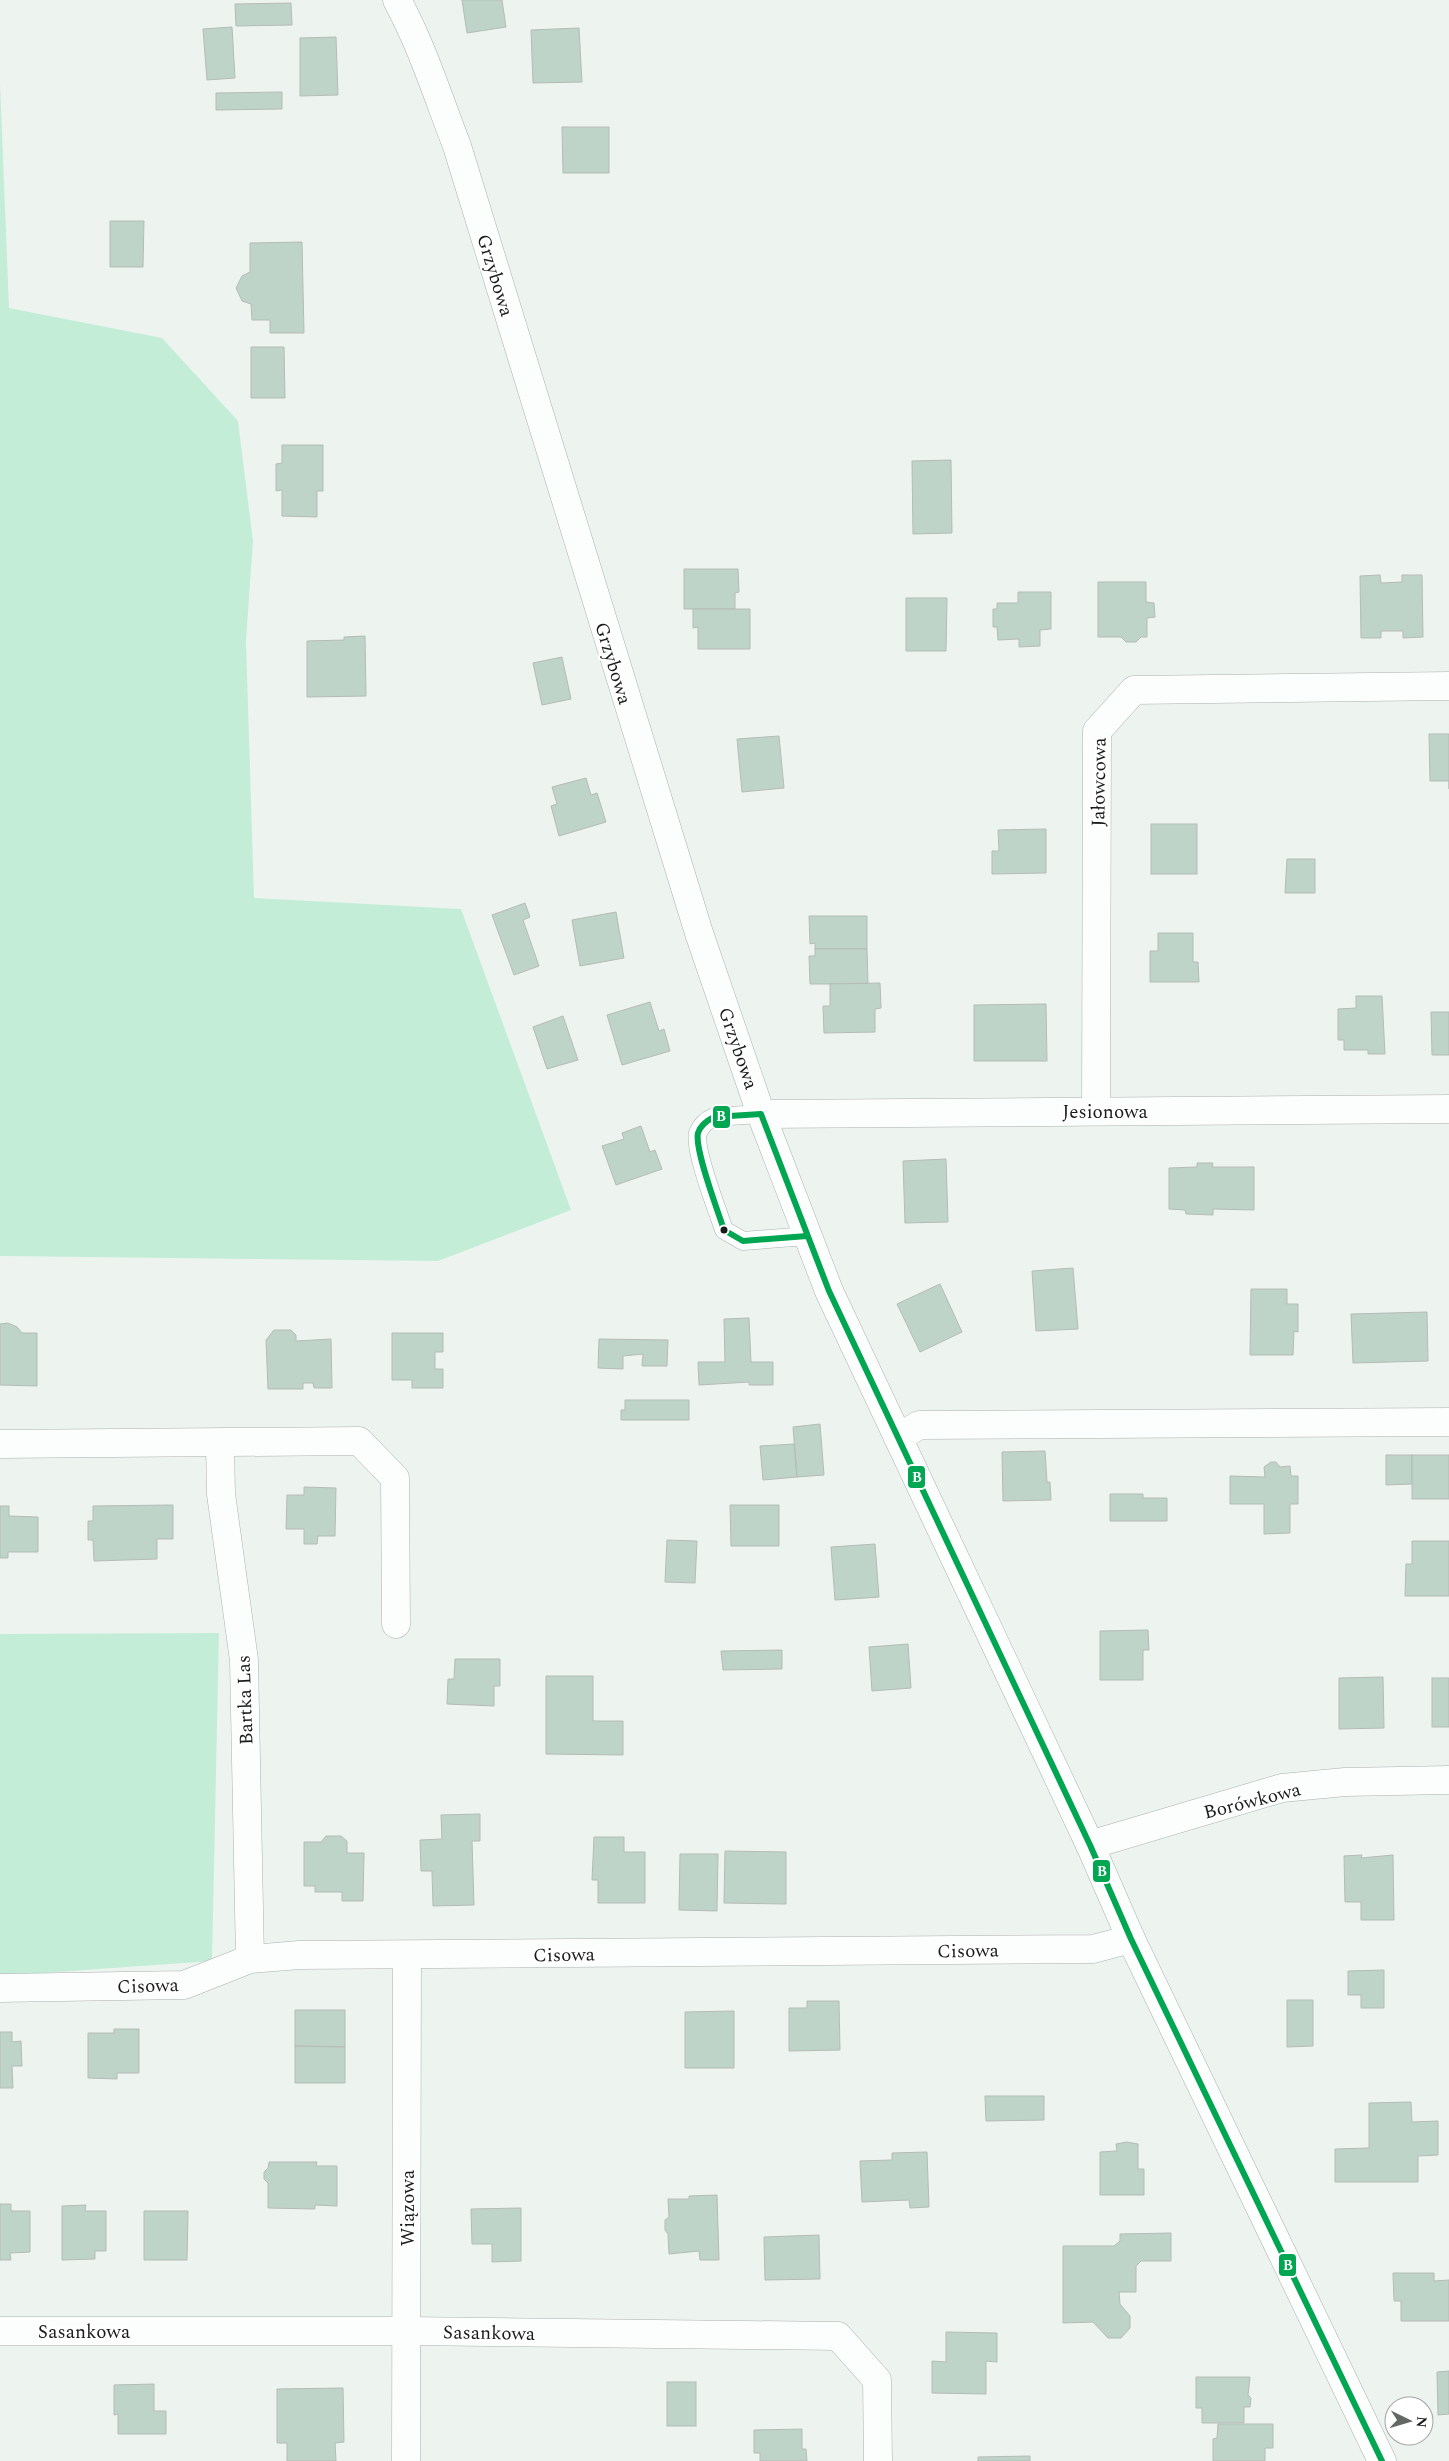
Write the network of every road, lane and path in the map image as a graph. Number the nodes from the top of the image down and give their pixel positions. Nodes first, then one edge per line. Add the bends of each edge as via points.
1 (397, 0) edge
2 (1449, 686) edge
3 (1449, 1109) edge
4 (1096, 1111) junction
5 (762, 1114) junction
6 (807, 1236) junction
7 (1449, 1422) edge
8 (898, 1438) junction
9 (220, 1443) junction
10 (0, 1444) edge
11 (396, 1624) dead end
12 (1449, 1780) edge
13 (1090, 1845) junction
14 (1131, 1939) junction
15 (407, 1955) junction
16 (250, 1959) junction
17 (0, 1988) edge
18 (0, 2331) edge
19 (406, 2331) junction
20 (406, 2461) edge
21 (878, 2461) edge
22 (1382, 2461) edge

1 - 5 street, Grzybowa via 457,146 699,933
2 - 4 street, Jałowcowa via 1134,690 1097,731
3 - 4 street, Jesionowa
4 - 5 street, Jesionowa
5 - 6 street, Grzybowa
5 - 6 lane via 714,1117 707,1120 698,1132 698,1147 724,1230 743,1241
6 - 8 street, Grzybowa
7 - 8 street via 919,1425
8 - 13 street, Grzybowa
9 - 10 street
9 - 11 street via 359,1440 395,1478
9 - 16 street, Bartka Las via 222,1494 244,1660
12 - 13 street, Borówkowa via 1345,1782 1282,1788
13 - 14 street, Grzybowa
14 - 15 street, Cisowa via 1093,1949
14 - 22 street, Grzybowa
15 - 16 street, Cisowa via 299,1955
15 - 19 street, Wiązowa
16 - 17 street, Cisowa via 184,1985
18 - 19 street, Sasankowa
19 - 20 street, Wiązowa
19 - 21 street, Sasankowa via 838,2336 877,2380

